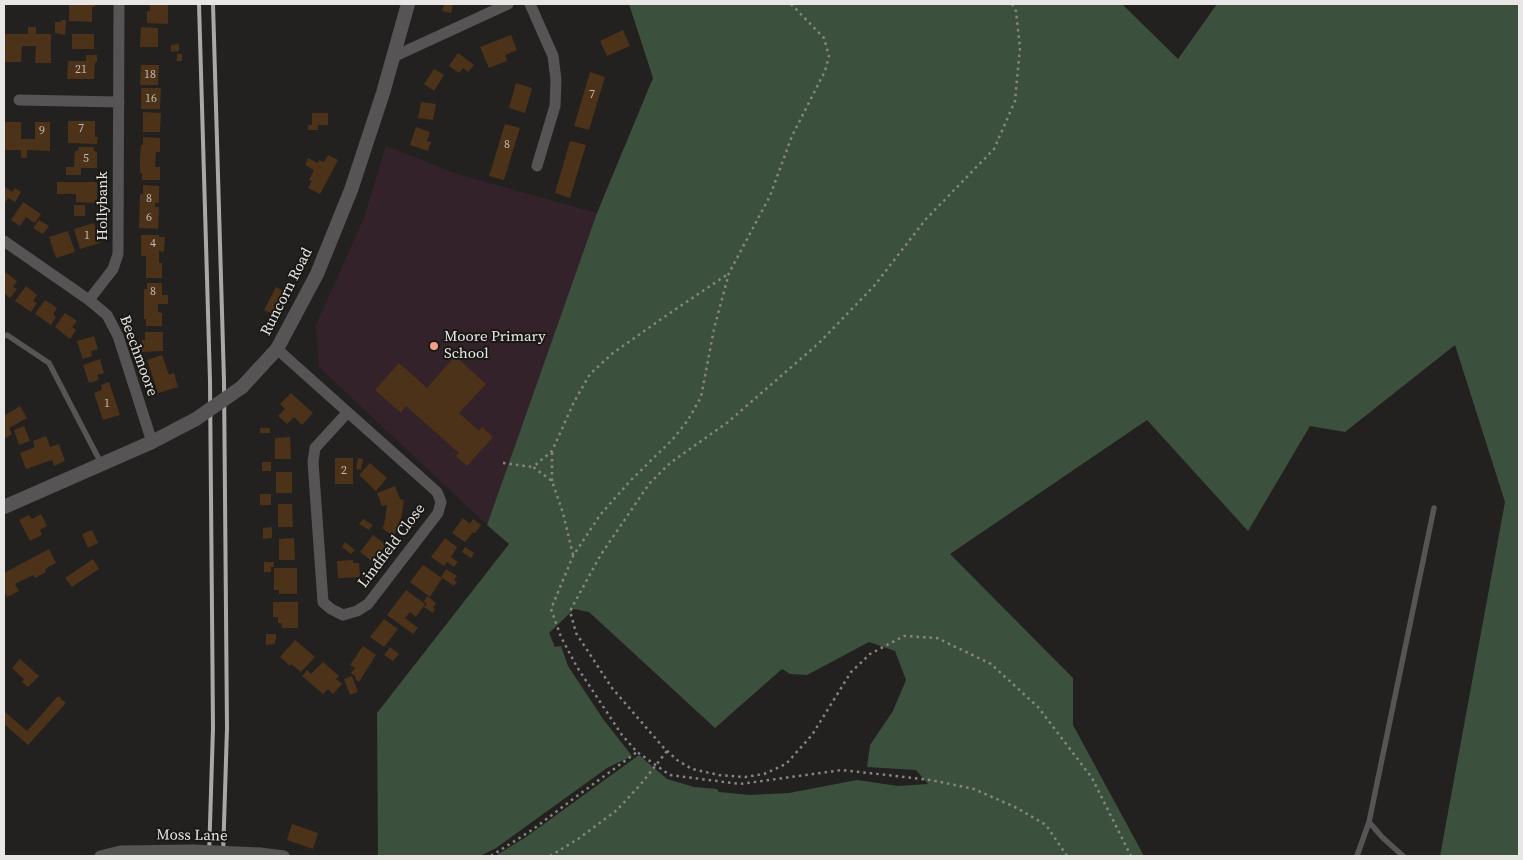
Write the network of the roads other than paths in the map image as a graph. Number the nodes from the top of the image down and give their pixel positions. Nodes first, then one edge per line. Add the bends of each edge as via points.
1 (119, 4) edge
2 (408, 4) edge
3 (508, 4) edge
4 (530, 4) edge
5 (393, 57) junction
6 (19, 100) dead end
7 (119, 102) junction
8 (537, 166) dead end
9 (4, 241) edge
10 (89, 300) junction
11 (4, 336) edge
12 (277, 349) junction
13 (347, 413) junction
14 (152, 442) junction
15 (101, 463) junction
16 (4, 507) edge
17 (1434, 508) dead end
18 (1369, 822) junction
19 (100, 856) edge
20 (284, 856) edge
21 (1357, 856) edge
22 (1403, 856) edge

1 - 7 street, Hollybank
2 - 5 street, Runcorn Road
3 - 5 street
4 - 8 street via 553,56 556,80 555,106
5 - 12 street, Runcorn Road via 351,190 317,274
6 - 7 street
7 - 10 street, Hollybank via 118,254 113,269
9 - 10 street, Beechmoore
10 - 14 street, Beechmoore via 107,315 118,336
11 - 15 lane via 49,363
12 - 13 street, Lindfield Close
12 - 14 street, Runcorn Road, bridge via 242,387 196,419
13 - 13 street, Lindfield Close via 437,492 441,502 438,513 368,604 356,612 343,614 323,602 313,462 315,448
14 - 15 street, Runcorn Road
15 - 16 street, Runcorn Road
17 - 18 lane
18 - 21 lane
18 - 22 lane
19 - 20 street, Moss Lane, bridge via 120,851 193,850

